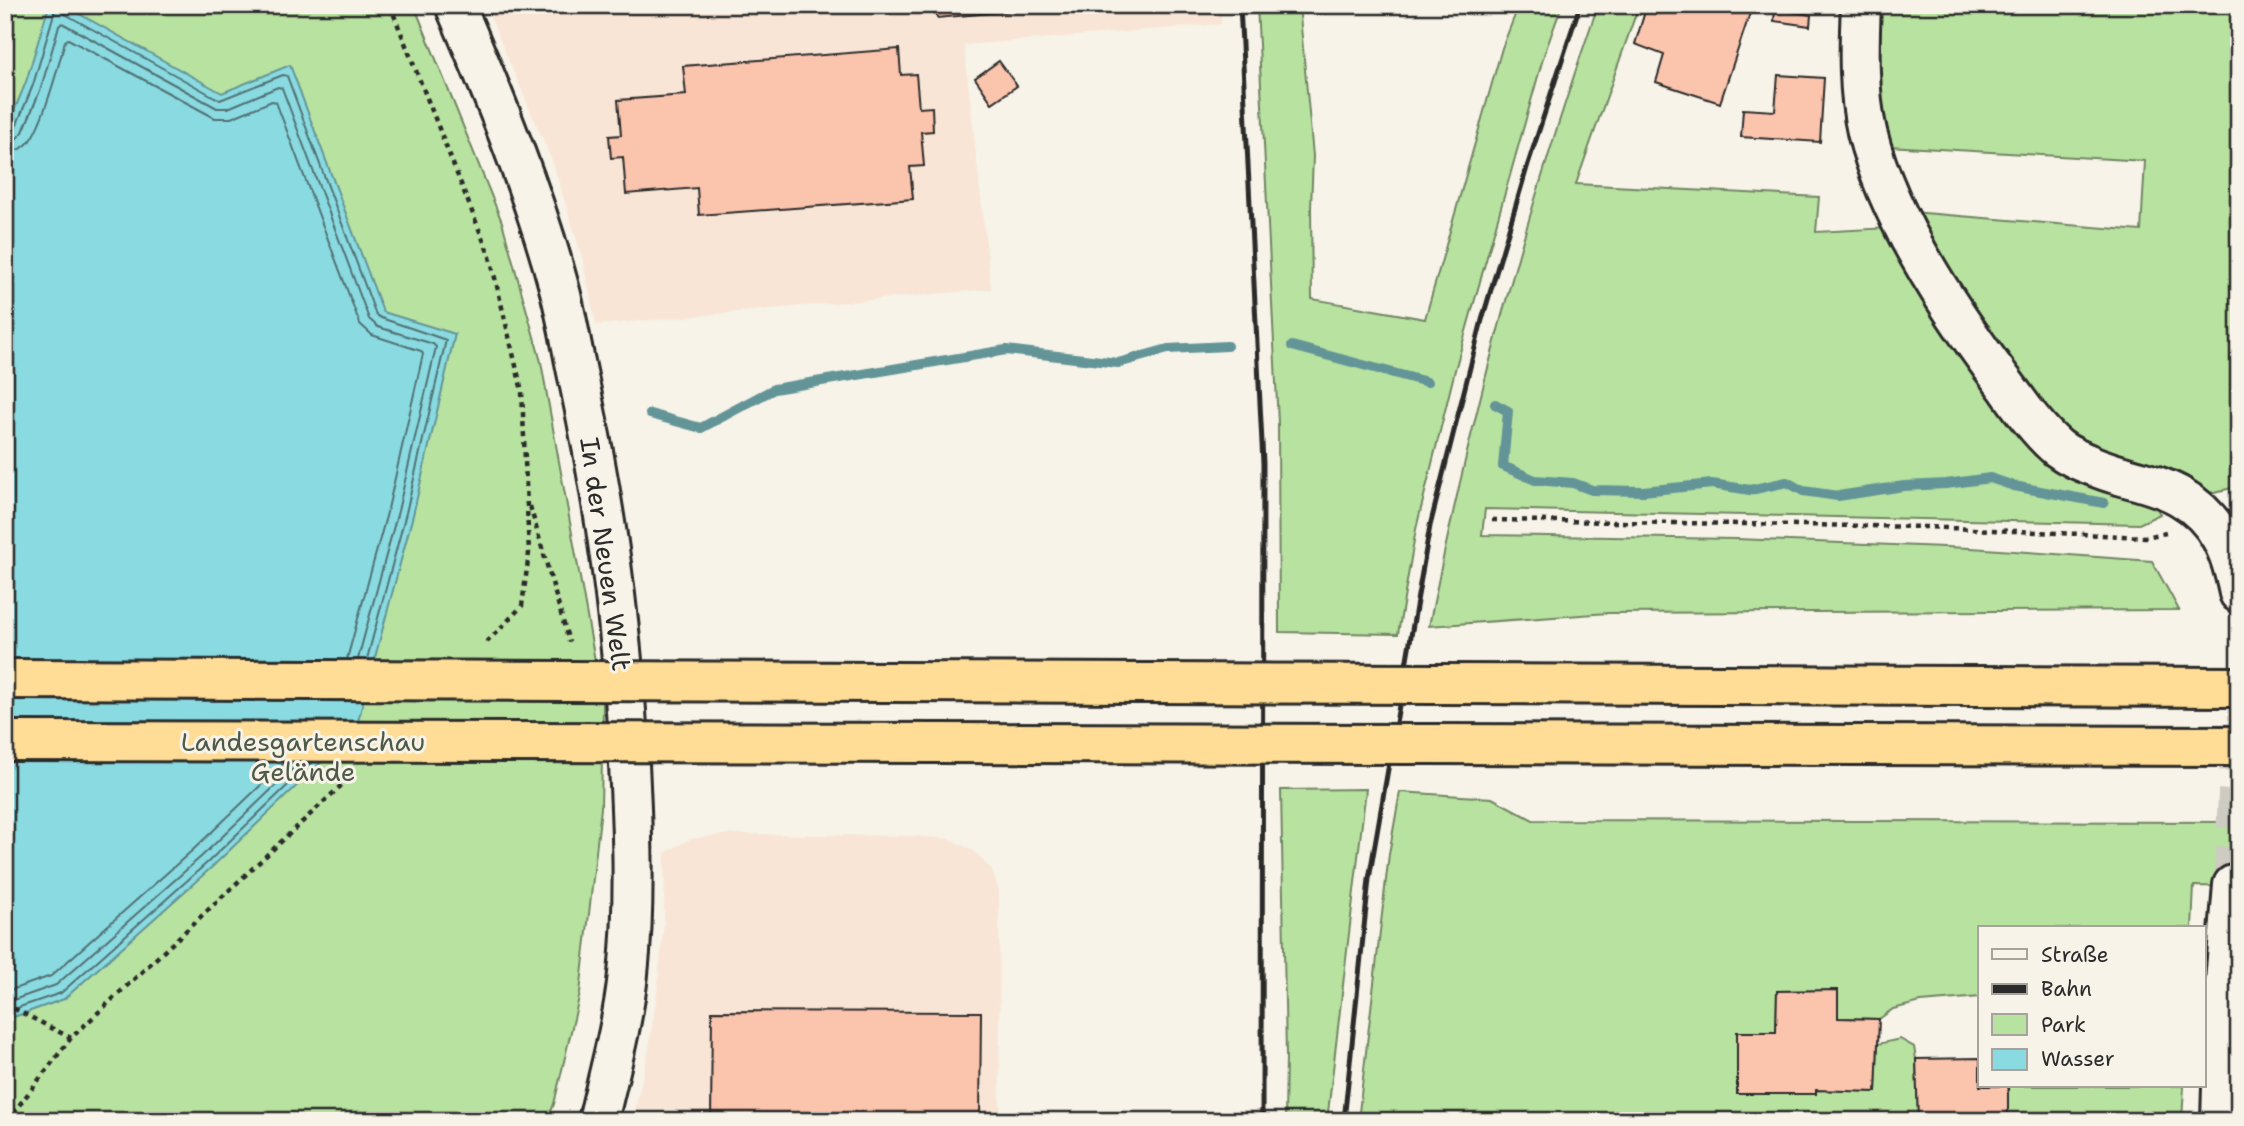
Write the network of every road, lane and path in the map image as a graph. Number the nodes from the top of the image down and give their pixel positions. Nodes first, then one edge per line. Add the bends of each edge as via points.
1 (15, 5) edge
2 (390, 5) edge
3 (455, 5) edge
4 (1861, 5) edge
5 (5, 38) edge
6 (527, 499) junction
7 (1492, 520) dead end
8 (2214, 524) junction
9 (2239, 593) edge
10 (484, 645) dead end
11 (570, 646) dead end
12 (5, 679) edge
13 (2239, 687) edge
14 (5, 741) edge
15 (2239, 746) edge
16 (348, 779) dead end
17 (2233, 885) dead end
18 (2232, 982) edge
19 (5, 1004) edge
20 (71, 1038) junction
21 (7, 1121) edge
22 (598, 1121) edge
23 (2221, 1121) edge

1 - 5 path
2 - 6 path via 490,257 522,391
3 - 22 street, In der Neuen Welt via 531,199 560,292 600,490 625,678 632,887 628,975
4 - 8 street via 1861,74 1872,148 1930,274 1983,356 2059,448 2077,460 2180,496
6 - 10 path via 529,553 522,606
6 - 11 path
7 - 8 path via 1927,527 2145,537
8 - 9 street via 2234,568
12 - 13 highway, bridge
14 - 15 highway, bridge
16 - 20 path
17 - 18 street
18 - 23 street
19 - 20 path
20 - 21 path

